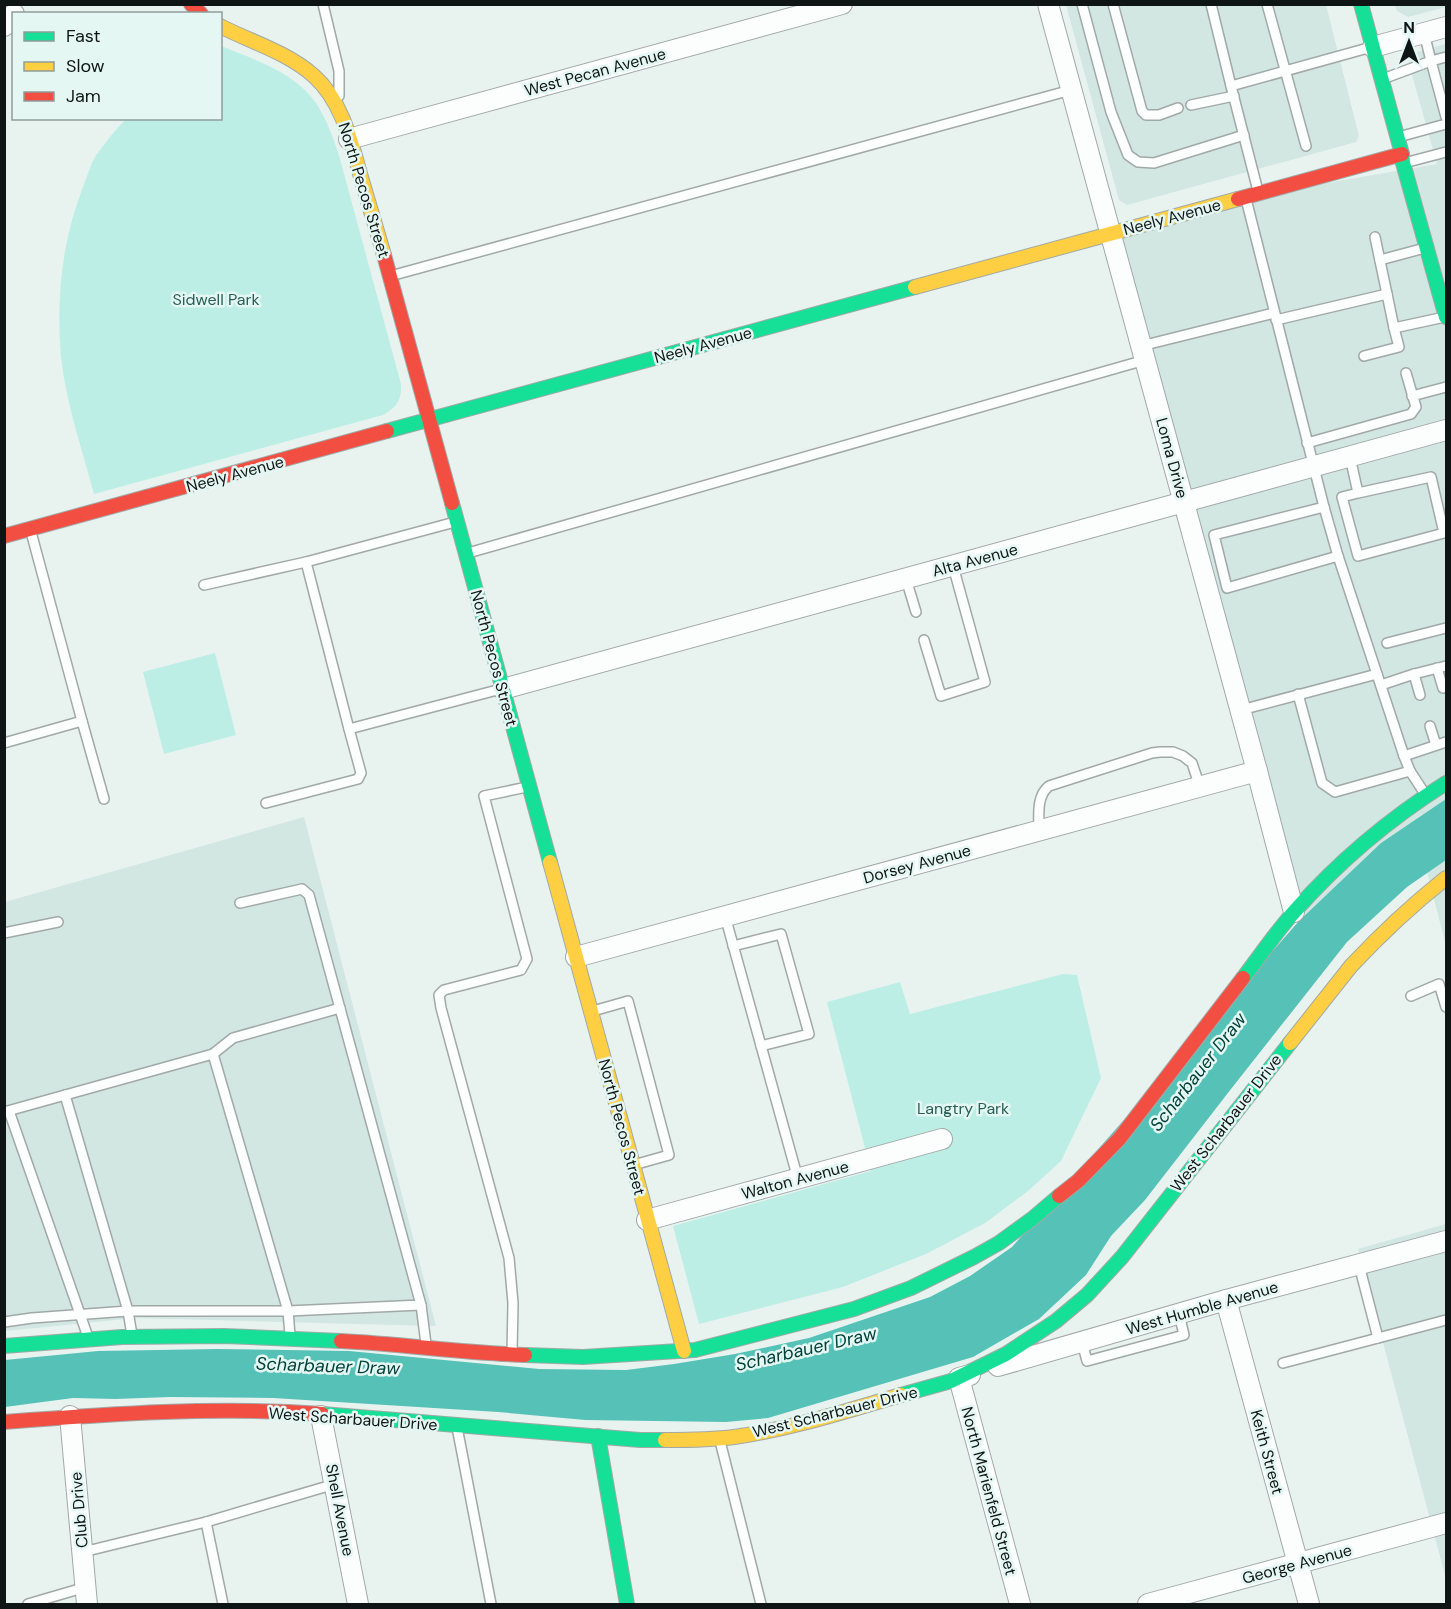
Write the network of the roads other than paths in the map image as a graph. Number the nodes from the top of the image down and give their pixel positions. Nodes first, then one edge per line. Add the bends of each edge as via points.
1 (323, 4) edge
2 (842, 4) edge
3 (1048, 4) edge
4 (1082, 4) edge
5 (1113, 4) edge
6 (1211, 4) edge
7 (1266, 4) edge
8 (1361, 4) edge
9 (222, 27) edge
10 (1446, 27) edge
11 (1424, 33) junction
12 (1373, 47) junction
13 (1446, 57) edge
14 (1431, 62) junction
15 (1285, 70) junction
16 (1382, 80) junction
17 (1442, 85) edge
18 (1231, 86) junction
19 (1071, 90) junction
20 (1234, 96) junction
21 (1191, 105) dead end
22 (1178, 108) dead end
23 (339, 110) junction
24 (1446, 117) edge
25 (1446, 124) edge
26 (1244, 135) junction
27 (1396, 137) junction
28 (349, 139) junction
29 (1306, 146) dead end
30 (1446, 153) edge
31 (1402, 159) junction
32 (1252, 195) junction
33 (1111, 234) junction
34 (1376, 237) dead end
35 (1428, 248) junction
36 (1380, 260) junction
37 (390, 276) junction
38 (1388, 294) junction
39 (1275, 316) junction
40 (1446, 317) edge
41 (1394, 328) junction
42 (1143, 353) junction
43 (1364, 356) dead end
44 (1406, 373) dead end
45 (1446, 387) edge
46 (1412, 396) junction
47 (429, 421) junction
48 (1446, 430) edge
49 (1307, 443) junction
50 (1350, 457) junction
51 (1313, 467) junction
52 (1358, 493) junction
53 (1184, 502) junction
54 (1324, 507) junction
55 (1443, 509) edge
56 (457, 522) junction
57 (31, 529) junction
58 (4, 536) edge
59 (466, 554) junction
60 (1338, 556) junction
61 (306, 562) junction
62 (953, 566) junction
63 (906, 579) junction
64 (204, 585) dead end
65 (916, 612) dead end
66 (1446, 628) edge
67 (924, 640) dead end
68 (1387, 643) dead end
69 (1442, 667) edge
70 (1377, 674) junction
71 (1414, 674) junction
72 (1381, 685) junction
73 (1443, 688) dead end
74 (503, 689) junction
75 (1298, 694) junction
76 (1420, 695) dead end
77 (1241, 710) junction
78 (82, 721) junction
79 (1430, 726) dead end
80 (348, 729) junction
81 (4, 742) edge
82 (1446, 742) edge
83 (1436, 745) junction
84 (1404, 756) junction
85 (1257, 771) junction
86 (1410, 771) junction
87 (1446, 783) edge
88 (529, 787) junction
89 (1200, 787) junction
90 (1426, 796) junction
91 (104, 799) dead end
92 (266, 804) dead end
93 (1039, 831) junction
94 (1446, 878) edge
95 (240, 903) dead end
96 (1294, 912) junction
97 (725, 916) junction
98 (58, 922) dead end
99 (4, 933) edge
100 (733, 946) junction
101 (576, 957) junction
102 (1411, 996) dead end
103 (1446, 1007) edge
104 (340, 1008) junction
105 (590, 1011) junction
106 (761, 1046) junction
107 (213, 1054) junction
108 (65, 1095) junction
109 (7, 1112) edge
110 (942, 1139) dead end
111 (633, 1165) junction
112 (798, 1179) junction
113 (647, 1220) junction
114 (1446, 1241) edge
115 (1359, 1264) junction
116 (1226, 1300) junction
117 (421, 1305) junction
118 (128, 1311) junction
119 (288, 1311) junction
120 (81, 1314) junction
121 (1179, 1314) junction
122 (1446, 1320) edge
123 (4, 1322) edge
124 (1122, 1330) junction
125 (132, 1337) junction
126 (290, 1338) junction
127 (1378, 1338) junction
128 (88, 1340) junction
129 (1082, 1342) junction
130 (4, 1346) edge
131 (427, 1348) junction
132 (1128, 1350) junction
133 (684, 1351) junction
134 (512, 1356) junction
135 (1284, 1363) dead end
136 (959, 1378) junction
137 (70, 1416) junction
138 (321, 1416) junction
139 (4, 1422) edge
140 (457, 1425) junction
141 (598, 1436) junction
142 (719, 1438) junction
143 (335, 1484) junction
144 (206, 1522) junction
145 (1446, 1523) edge
146 (83, 1552) junction
147 (1298, 1564) junction
148 (87, 1596) edge
149 (28, 1605) edge
150 (224, 1605) edge
151 (358, 1605) edge
152 (491, 1605) edge
153 (627, 1605) edge
154 (761, 1605) edge
155 (1020, 1605) edge
156 (1148, 1605) edge
157 (1309, 1605) edge

1 - 23 lane via 339,71
2 - 28 street, West Pecan Avenue
3 - 19 street, Loma Drive
4 - 26 lane via 1111,112 1128,155 1137,162 1154,163
5 - 22 lane via 1142,111 1159,115
6 - 18 lane
7 - 15 lane
8 - 12 main road
9 - 23 main road, North Pecos Street via 300,66 326,88
10 - 11 street
11 - 12 street
11 - 14 lane
12 - 15 lane
12 - 16 main road
13 - 14 lane
14 - 16 lane
14 - 17 lane
15 - 18 lane
15 - 29 lane
16 - 27 main road
17 - 24 lane
18 - 20 lane
19 - 33 street, Loma Drive
19 - 37 lane
20 - 21 lane
20 - 26 lane
23 - 28 main road, North Pecos Street
25 - 27 lane
26 - 32 lane
27 - 31 main road
28 - 37 main road, North Pecos Street
30 - 31 lane
31 - 32 main road, Neely Avenue
31 - 35 main road
32 - 33 main road, Neely Avenue
32 - 39 lane
33 - 42 street, Loma Drive
33 - 47 main road, Neely Avenue
34 - 36 lane
35 - 36 lane
35 - 40 main road
36 - 38 lane
37 - 47 main road, North Pecos Street
38 - 39 lane
38 - 41 lane
39 - 42 lane
39 - 49 lane
40 - 41 lane
41 - 43 lane via 1398,347
42 - 53 street, Loma Drive
42 - 59 lane
44 - 46 lane
45 - 46 lane
46 - 49 lane via 1416,407 1411,414
47 - 56 main road, North Pecos Street
47 - 57 main road, Neely Avenue
48 - 50 street, Alta Avenue
49 - 51 lane
50 - 51 street, Alta Avenue
50 - 52 lane
51 - 53 street, Alta Avenue
51 - 54 lane
52 - 55 lane via 1431,477
52 - 55 lane via 1342,497 1358,556 1444,533
53 - 62 street, Alta Avenue
53 - 77 street, Loma Drive
54 - 60 lane
54 - 60 lane via 1214,535 1227,588
56 - 59 main road, North Pecos Street
56 - 61 lane
57 - 58 main road, Neely Avenue
57 - 78 lane
59 - 74 main road, North Pecos Street
60 - 70 lane
61 - 64 lane
61 - 80 lane
62 - 63 street, Alta Avenue
62 - 67 lane via 985,682 941,696
63 - 65 lane
63 - 74 street, Alta Avenue
66 - 68 lane
69 - 71 lane
69 - 73 lane
70 - 72 lane
70 - 75 lane
71 - 72 lane
71 - 76 lane
72 - 84 lane
74 - 80 lane
74 - 88 main road, North Pecos Street
75 - 77 lane
75 - 86 lane via 1322,783 1335,792
77 - 85 street, Loma Drive
78 - 81 lane
78 - 91 lane
79 - 83 lane
80 - 92 lane via 362,773 358,779
82 - 83 lane
83 - 84 lane
84 - 86 lane
85 - 89 street, Dorsey Avenue
85 - 96 street, Loma Drive
86 - 90 lane
87 - 90 main road
88 - 101 main road, North Pecos Street
88 - 134 lane via 484,796 527,959 521,970 444,990 439,995 509,1258
89 - 93 street, Dorsey Avenue
89 - 93 lane via 1192,763 1183,756 1173,752 1152,753 1043,790
90 - 96 main road via 1362,845
93 - 97 street, Dorsey Avenue
94 - 136 main road, West Scharbauer Drive via 1351,966 1107,1275 1025,1344
95 - 104 lane via 302,889 309,895
96 - 133 main road via 1120,1138 1078,1181 999,1243 930,1280 854,1309
97 - 100 lane
97 - 101 street, Dorsey Avenue
98 - 99 lane
100 - 106 lane
100 - 106 lane via 781,934 809,1034
101 - 105 main road, North Pecos Street
102 - 103 lane via 1439,984
104 - 107 lane via 233,1038
104 - 117 lane
105 - 111 main road, North Pecos Street
105 - 111 lane via 628,1001 669,1155
106 - 112 lane
107 - 108 lane
107 - 119 lane
108 - 109 lane
108 - 118 lane
109 - 120 lane
110 - 112 street, Walton Avenue
111 - 113 main road, North Pecos Street
112 - 113 street, Walton Avenue
113 - 133 main road, North Pecos Street
114 - 115 street, West Humble Avenue
115 - 116 street, West Humble Avenue
115 - 127 lane
116 - 121 street, West Humble Avenue
116 - 147 street, Keith Street
117 - 119 lane
117 - 131 lane
118 - 119 lane
118 - 120 lane
118 - 125 lane
119 - 126 lane
120 - 123 lane
120 - 128 lane
121 - 124 street, West Humble Avenue
121 - 132 lane via 1184,1335
122 - 127 lane
124 - 129 street, West Humble Avenue
124 - 132 lane
125 - 126 main road
125 - 128 main road
126 - 131 main road
127 - 135 lane
128 - 130 main road
129 - 132 lane via 1087,1361
129 - 136 street, West Humble Avenue
131 - 134 main road
133 - 134 main road via 583,1357
136 - 142 main road, West Scharbauer Drive via 792,1426
136 - 155 street, North Marienfeld Street
137 - 138 main road, West Scharbauer Drive via 219,1411
137 - 139 main road, West Scharbauer Drive
137 - 146 street, Club Drive
138 - 140 main road, West Scharbauer Drive
138 - 143 street, Shell Avenue
140 - 141 main road, West Scharbauer Drive
140 - 152 lane
141 - 142 main road, West Scharbauer Drive
141 - 153 main road
142 - 154 lane
143 - 144 lane
143 - 151 street, Shell Avenue
144 - 146 lane
144 - 150 lane
145 - 147 street, George Avenue
146 - 148 street, Club Drive
147 - 156 street, George Avenue
147 - 157 street, Keith Street
148 - 149 lane

